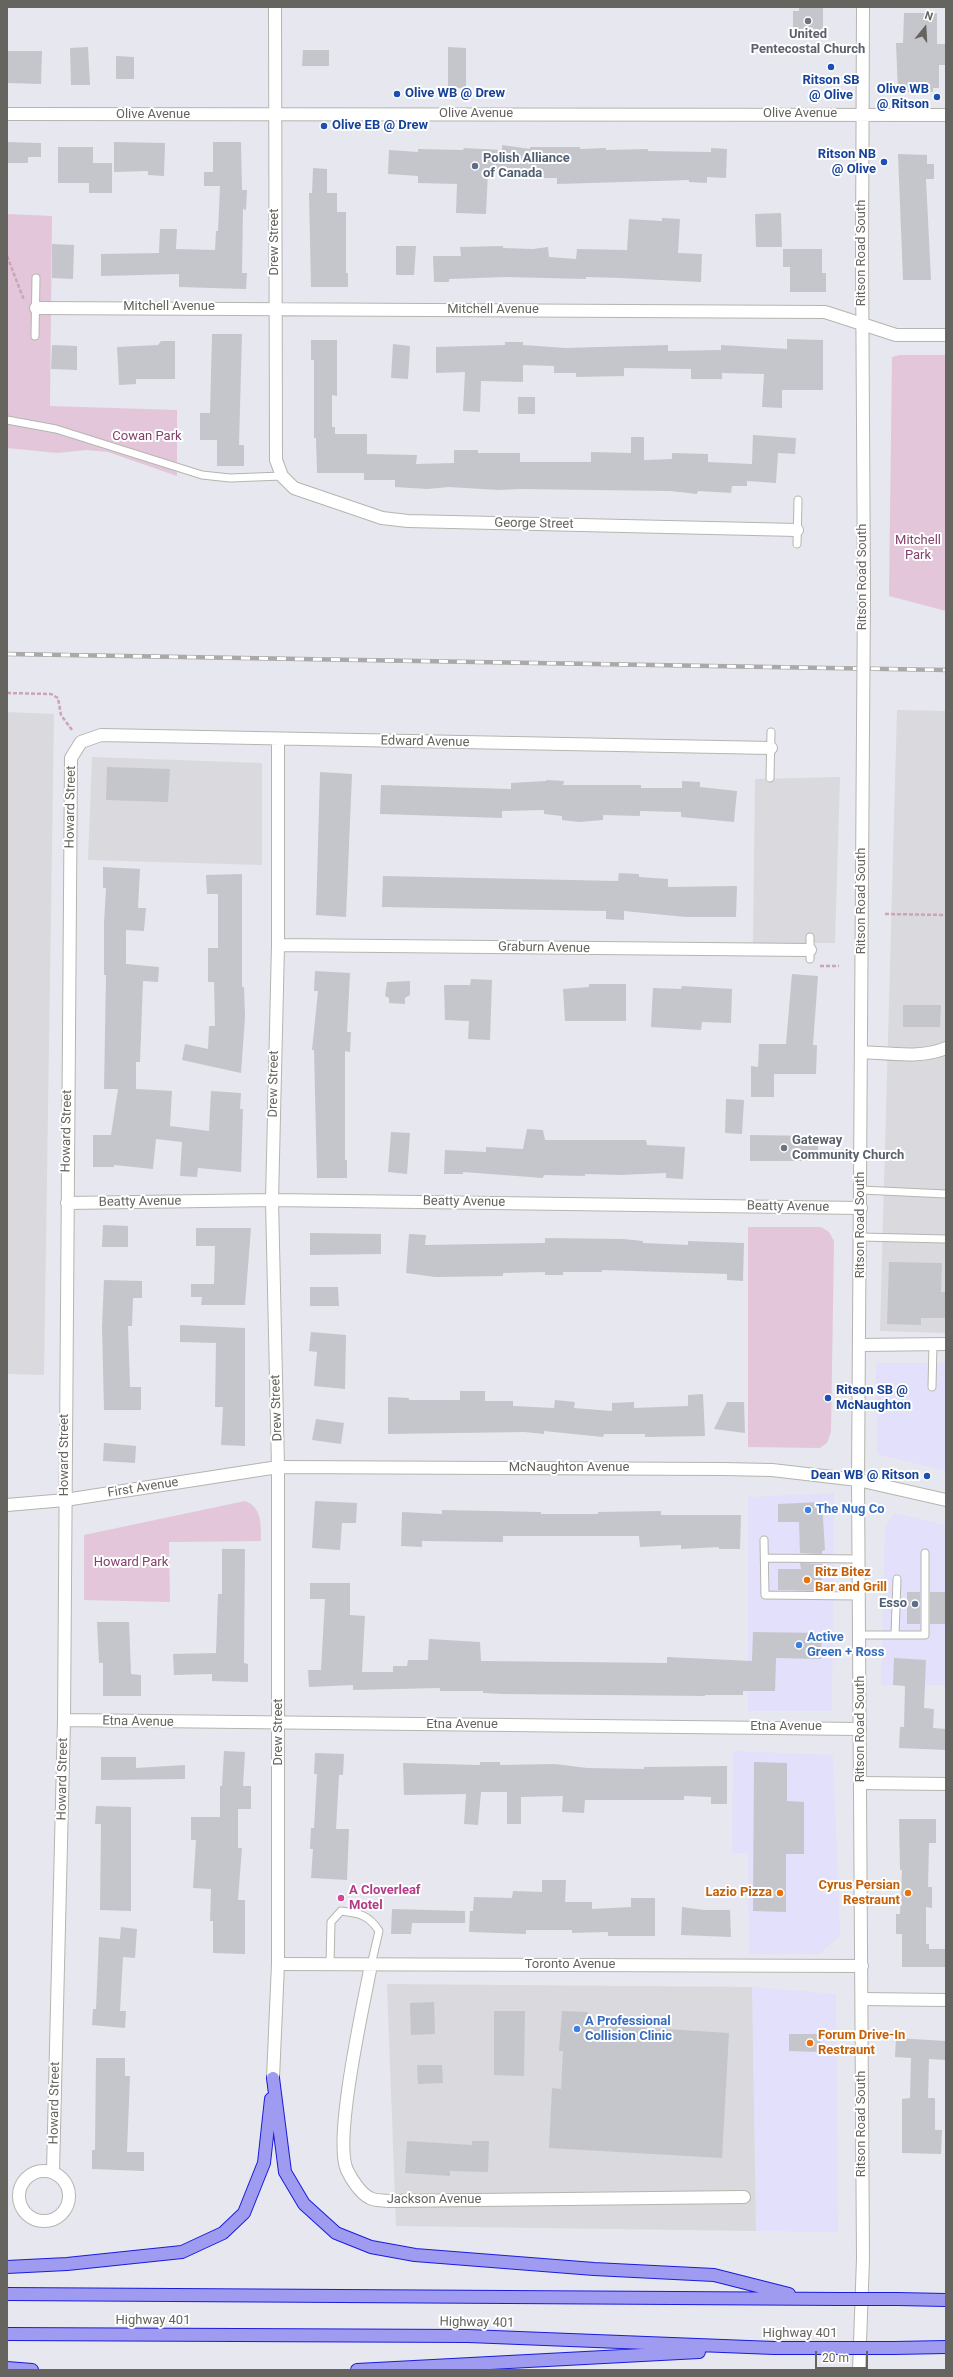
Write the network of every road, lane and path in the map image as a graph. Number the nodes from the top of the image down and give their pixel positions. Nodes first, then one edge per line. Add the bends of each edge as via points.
1 (276, 7) edge
2 (863, 7) edge
3 (7, 114) edge
4 (276, 114) junction
5 (862, 114) junction
6 (946, 115) edge
7 (7, 256) edge
8 (36, 278) dead end
9 (274, 307) junction
10 (36, 308) junction
11 (862, 324) junction
12 (946, 335) edge
13 (36, 336) dead end
14 (7, 420) edge
15 (282, 476) junction
16 (798, 500) dead end
17 (797, 530) junction
18 (797, 544) dead end
19 (7, 693) edge
20 (771, 732) dead end
21 (78, 738) junction
22 (278, 739) junction
23 (771, 748) junction
24 (770, 778) dead end
25 (885, 914) dead end
26 (945, 915) dead end
27 (810, 937) dead end
28 (278, 945) junction
29 (810, 955) joint
30 (817, 966) dead end
31 (839, 966) dead end
32 (946, 1048) edge
33 (861, 1052) junction
34 (861, 1190) junction
35 (946, 1194) edge
36 (272, 1200) junction
37 (67, 1203) junction
38 (861, 1208) junction
39 (861, 1237) junction
40 (946, 1239) edge
41 (933, 1344) junction
42 (946, 1344) edge
43 (860, 1345) junction
44 (932, 1387) dead end
45 (278, 1467) junction
46 (858, 1480) junction
47 (65, 1500) junction
48 (946, 1500) edge
49 (7, 1505) edge
50 (764, 1540) dead end
51 (925, 1554) dead end
52 (765, 1558) junction
53 (859, 1559) junction
54 (897, 1579) dead end
55 (860, 1596) junction
56 (895, 1634) junction
57 (861, 1635) junction
58 (64, 1720) junction
59 (280, 1724) junction
60 (860, 1728) junction
61 (861, 1782) junction
62 (946, 1784) edge
63 (278, 1964) junction
64 (330, 1965) junction
65 (371, 1965) junction
66 (862, 1966) junction
67 (862, 1999) junction
68 (946, 2000) edge
69 (273, 2078) junction
70 (53, 2172) junction
71 (744, 2197) dead end
72 (7, 2267) edge
73 (7, 2294) edge
74 (807, 2299) junction
75 (946, 2300) edge
76 (7, 2334) edge
77 (946, 2347) edge
78 (774, 2348) junction
79 (7, 2368) edge
80 (32, 2370) edge
81 (357, 2370) edge
82 (859, 2370) edge

1 - 4 street, Drew Street
2 - 5 street, Ritson Road South
3 - 4 street, Olive Avenue
4 - 5 street, Olive Avenue
4 - 9 street, Drew Street
5 - 6 street, Olive Avenue
5 - 11 street, Ritson Road South
7 - 10 path via 21,297 27,304
8 - 10 lane
9 - 10 street, Mitchell Avenue
9 - 11 street, Mitchell Avenue via 825,312
9 - 15 street, Drew Street via 276,460
10 - 13 lane
11 - 12 street, Mitchell Avenue via 896,335
11 - 33 street, Ritson Road South, bridge via 864,596
14 - 15 lane via 56,429 202,475 230,478
15 - 17 street, George Street via 294,488 382,518 408,521
16 - 17 lane
17 - 18 lane
19 - 21 path via 51,694 58,698 61,715
20 - 23 lane
21 - 22 street, Edward Avenue via 101,735
21 - 37 street, Howard Street via 71,758
22 - 23 street, Edward Avenue
22 - 28 street, Drew Street
23 - 24 lane
25 - 26 path
27 - 29 lane
28 - 29 street, Graburn Avenue
28 - 36 street, Drew Street
30 - 31 path
32 - 33 street via 938,1052
33 - 34 street, Ritson Road South
34 - 35 lane
34 - 38 street, Ritson Road South
36 - 37 street, Beatty Avenue
36 - 38 street, Beatty Avenue
36 - 45 street, Drew Street
37 - 47 street, Howard Street
38 - 39 street, Ritson Road South
39 - 40 lane
39 - 43 street, Ritson Road South
41 - 42 street
41 - 43 street
41 - 44 lane
43 - 46 street, Ritson Road South
45 - 46 street, McNaughton Avenue via 737,1470 823,1474
45 - 47 street, First Avenue
45 - 59 street, Drew Street
46 - 48 street, McNaughton Avenue
46 - 53 street, Ritson Road South
47 - 49 street, First Avenue
47 - 58 street, Howard Street
50 - 52 lane
51 - 56 lane via 925,1635
52 - 53 lane
52 - 55 lane via 765,1595
53 - 55 street, Ritson Road South
54 - 56 lane
55 - 57 street, Ritson Road South
56 - 57 lane
57 - 60 street, Ritson Road South
58 - 59 street, Etna Avenue
58 - 70 street, Howard Street
59 - 60 street, Etna Avenue
59 - 63 street, Drew Street
60 - 61 street, Ritson Road South
61 - 62 street
61 - 66 street, Ritson Road South
63 - 64 street, Toronto Avenue
63 - 69 street, Drew Street
64 - 65 street, Toronto Avenue
64 - 65 lane via 331,1922 342,1911 361,1914 373,1921 379,1931
65 - 66 street, Toronto Avenue
65 - 71 street, Jackson Avenue via 352,2063 343,2146 347,2169 358,2187 370,2198 388,2201
66 - 67 street, Ritson Road South
67 - 68 street
67 - 82 street, Ritson Road South via 863,2259
69 - 72 highway via 264,2163 244,2213 223,2233 182,2252 67,2264
69 - 74 highway via 285,2172 304,2204 336,2233 371,2247 415,2255 594,2269 714,2275
70 - 70 street via 65,2181 69,2188 68,2204 64,2211 51,2220 34,2219 27,2214 21,2203 20,2191 23,2183 36,2172
73 - 74 highway, Highway 401
74 - 75 highway, Highway 401, bridge
76 - 78 highway, Highway 401 via 468,2336
77 - 78 highway, Highway 401, bridge
78 - 81 highway
79 - 80 highway

